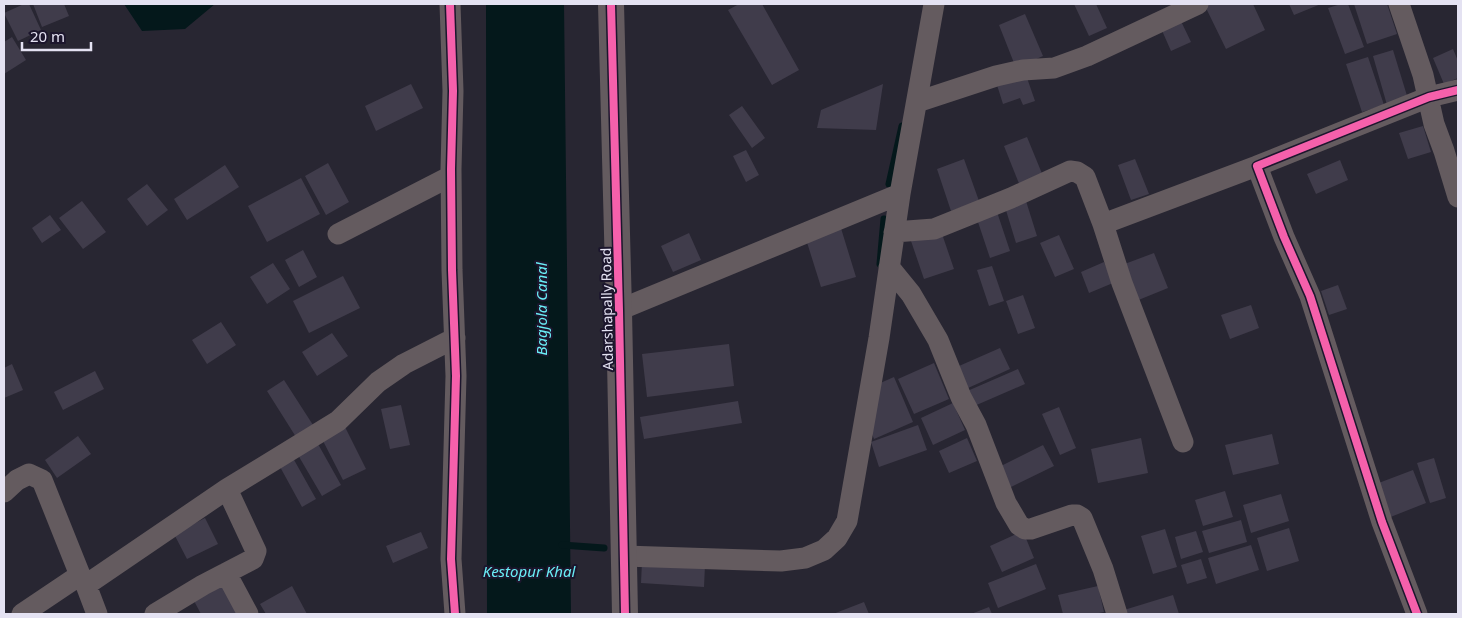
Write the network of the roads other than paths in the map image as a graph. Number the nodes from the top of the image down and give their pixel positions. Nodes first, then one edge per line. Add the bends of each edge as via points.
1 (450, 4) edge
2 (611, 4) edge
3 (934, 4) edge
4 (1198, 4) edge
5 (1399, 4) edge
6 (1458, 90) edge
7 (1428, 97) junction
8 (917, 102) junction
9 (1257, 166) junction
10 (451, 176) junction
11 (900, 194) junction
12 (1458, 197) edge
13 (1103, 224) junction
14 (894, 232) junction
15 (338, 234) dead end
16 (889, 267) junction
17 (620, 310) junction
18 (455, 338) junction
19 (1184, 442) dead end
20 (227, 489) junction
21 (4, 492) edge
22 (624, 556) junction
23 (226, 573) junction
24 (83, 580) junction
25 (22, 614) edge
26 (96, 614) edge
27 (155, 614) edge
28 (248, 614) edge
29 (454, 614) edge
30 (626, 614) edge
31 (1117, 614) edge
32 (1417, 614) edge

1 - 10 street
2 - 17 street, Adarshapally Road
3 - 8 street
4 - 8 street via 1054,68 996,76
5 - 7 street
6 - 7 street
7 - 9 street
7 - 12 street
8 - 11 street
9 - 13 street
9 - 32 street via 1310,296 1382,522
10 - 15 street
10 - 18 street
11 - 14 street
11 - 17 street
13 - 14 street via 1085,177 1070,171 934,229
13 - 19 street via 1122,283
14 - 16 street
16 - 22 street via 847,521 838,538 824,550 805,558 781,561
16 - 31 street via 911,294 938,340 1006,503 1019,525 1030,529 1072,515 1082,518
17 - 22 street, Adarshapally Road
18 - 20 street via 404,364 378,382 338,421
18 - 29 street via 451,559
20 - 23 street via 256,550 253,559
20 - 24 street
21 - 24 street via 29,474 42,480
22 - 30 street, Adarshapally Road
23 - 27 street
23 - 28 street
24 - 25 street
24 - 26 street

